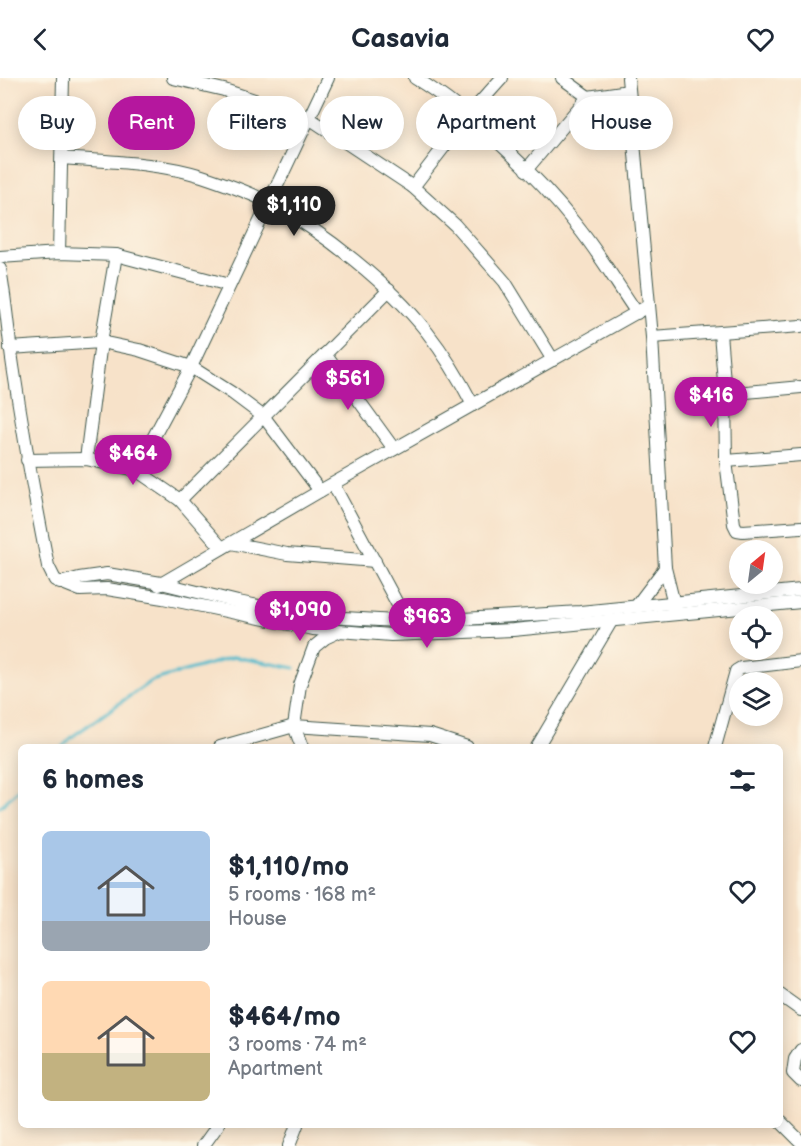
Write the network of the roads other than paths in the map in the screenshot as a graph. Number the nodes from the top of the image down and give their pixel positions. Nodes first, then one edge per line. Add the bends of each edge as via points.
1 (63, 78) edge
2 (173, 78) edge
3 (328, 78) edge
4 (415, 78) edge
5 (502, 78) edge
6 (562, 78) edge
7 (629, 84) edge
8 (439, 96) edge
9 (486, 96) edge
10 (587, 96) edge
11 (591, 96) edge
12 (309, 118) junction
13 (569, 119) edge
14 (442, 150) edge
15 (504, 150) edge
16 (63, 158) junction
17 (526, 170) junction
18 (413, 187) junction
19 (269, 202) junction
20 (59, 253) junction
21 (116, 255) junction
22 (0, 256) edge
23 (0, 270) edge
24 (230, 285) junction
25 (389, 290) junction
26 (648, 306) junction
27 (636, 313) junction
28 (801, 326) edge
29 (720, 333) junction
30 (652, 337) junction
31 (101, 342) junction
32 (10, 348) junction
33 (326, 354) junction
34 (553, 360) junction
35 (191, 367) junction
36 (801, 387) edge
37 (725, 394) junction
38 (473, 405) junction
39 (264, 417) junction
40 (394, 449) junction
41 (801, 455) edge
42 (86, 459) junction
43 (27, 460) junction
44 (726, 461) junction
45 (136, 470) junction
46 (333, 484) junction
47 (320, 491) junction
48 (180, 500) junction
49 (801, 527) edge
50 (227, 546) junction
51 (375, 561) junction
52 (665, 568) junction
53 (60, 583) junction
54 (161, 583) junction
55 (801, 590) edge
56 (149, 596) junction
57 (748, 601) junction
58 (801, 602) edge
59 (638, 605) junction
60 (675, 608) junction
61 (508, 617) junction
62 (581, 617) junction
63 (364, 619) junction
64 (612, 620) junction
65 (407, 622) junction
66 (431, 628) junction
67 (509, 630) junction
68 (339, 632) junction
69 (363, 633) junction
70 (801, 661) edge
71 (294, 726) junction
72 (430, 741) edge
73 (256, 742) edge
74 (301, 744) edge
75 (448, 744) edge
76 (539, 744) edge
77 (716, 744) edge
78 (783, 997) edge
79 (801, 1010) edge
80 (801, 1050) edge
81 (801, 1081) edge
82 (783, 1123) edge
83 (216, 1128) edge
84 (296, 1128) edge
85 (801, 1142) edge
86 (203, 1146) edge
87 (289, 1146) edge

1 - 16 street
2 - 12 street
3 - 12 street
4 - 8 street
5 - 9 street
6 - 10 street
7 - 11 street
7 - 26 street
12 - 18 street
12 - 19 street
13 - 17 street
14 - 18 street
15 - 17 street
16 - 19 street via 160,166 202,176
16 - 20 street
17 - 27 street via 579,227
18 - 34 street via 455,225 505,282
19 - 24 street
19 - 25 street via 332,243
20 - 21 street
20 - 22 street
21 - 24 street
21 - 31 street
23 - 32 street
24 - 35 street
25 - 33 street
25 - 38 street via 427,332
26 - 27 street
26 - 30 street
27 - 34 street
28 - 29 street
29 - 30 street
29 - 37 street
30 - 52 street
31 - 32 street
31 - 35 street
31 - 42 street
32 - 43 street
33 - 39 street
33 - 40 street
34 - 38 street
35 - 39 street
35 - 45 street
36 - 37 street
37 - 44 street
38 - 40 street
39 - 47 street
39 - 48 street
40 - 46 street
41 - 44 street
42 - 43 street
42 - 45 street
43 - 53 street via 48,566 51,576
44 - 49 street via 737,530
45 - 48 street
46 - 47 street
46 - 51 street
47 - 50 street
48 - 50 street
50 - 51 street
50 - 54 street
51 - 65 street
52 - 59 street
52 - 60 street
53 - 54 street via 107,574
53 - 56 street via 80,590 107,589
54 - 56 street
54 - 63 street via 310,616
55 - 57 street
56 - 68 street
57 - 58 street
57 - 60 street
59 - 60 street
59 - 62 street
60 - 64 street
61 - 62 street
61 - 66 street
61 - 67 street
62 - 64 street
62 - 67 street
63 - 65 street
63 - 69 street
64 - 76 street
65 - 66 street
66 - 67 street
66 - 69 street via 391,635
68 - 69 street
68 - 71 street via 314,647 298,692
70 - 77 street via 736,671
71 - 72 street
71 - 73 street
71 - 74 street
72 - 75 street
78 - 79 street
80 - 81 street via 793,1073
82 - 85 street
83 - 86 street
84 - 87 street

